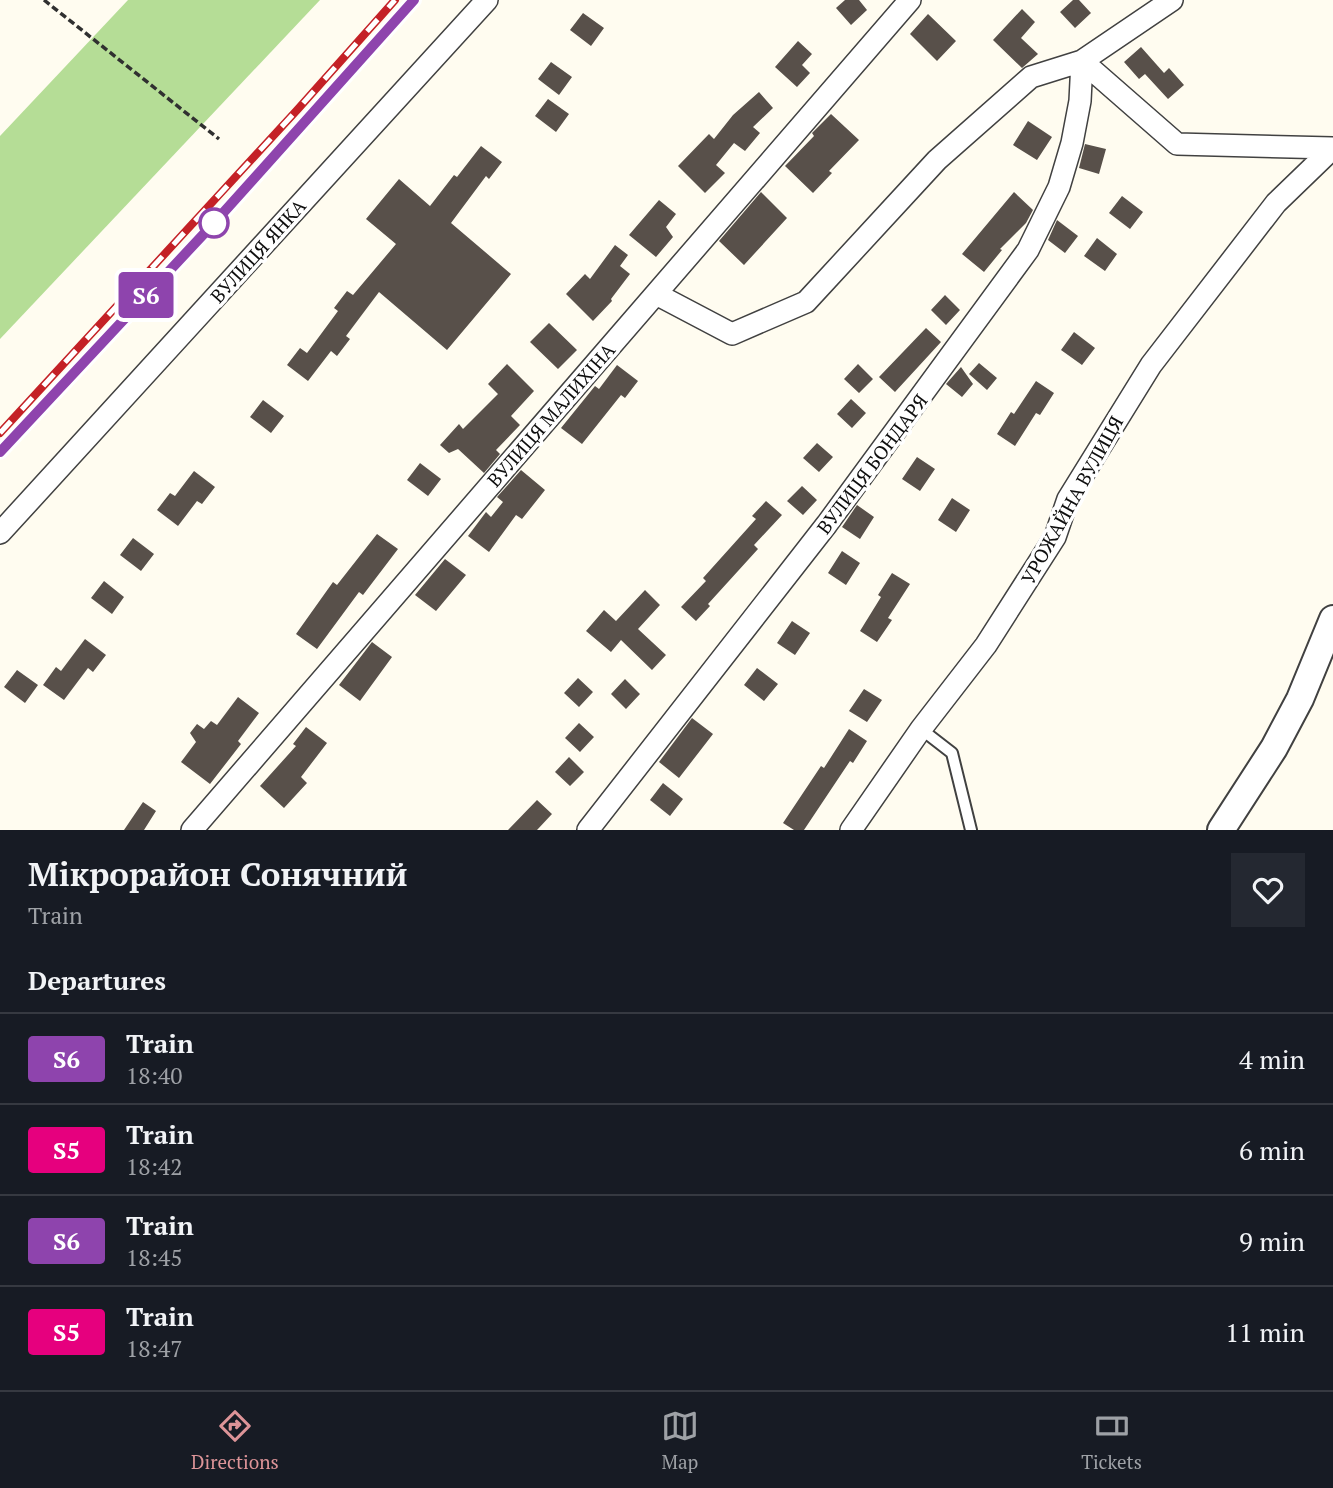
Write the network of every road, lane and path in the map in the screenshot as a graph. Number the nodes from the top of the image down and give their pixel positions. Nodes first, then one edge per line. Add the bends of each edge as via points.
1 (44, 0) edge
2 (487, 0) edge
3 (910, 0) edge
4 (1171, 0) edge
5 (1082, 61) junction
6 (219, 139) dead end
7 (1333, 148) edge
8 (656, 294) junction
9 (0, 533) edge
10 (1333, 619) edge
11 (921, 729) junction
12 (192, 830) edge
13 (588, 830) edge
14 (851, 830) edge
15 (971, 830) edge
16 (1221, 830) edge

1 - 6 path
2 - 9 street, ВУЛИЦЯ ЯНКА
3 - 8 street, ВУЛИЦЯ МАЛИХІНА
4 - 5 street
5 - 7 street via 1177,144
5 - 8 street via 1031,76 937,160 806,302 732,334
5 - 13 street, ВУЛИЦЯ БОНДАРЯ via 1072,143 1059,187 1028,250 827,524
7 - 11 street, УРОЖАЙНА ВУЛИЦЯ via 1276,203 1151,365 1068,499 1055,537 986,645
8 - 12 street, ВУЛИЦЯ МАЛИХІНА
10 - 16 street via 1290,718
11 - 14 street, УРОЖАЙНА ВУЛИЦЯ
11 - 15 lane via 952,753

